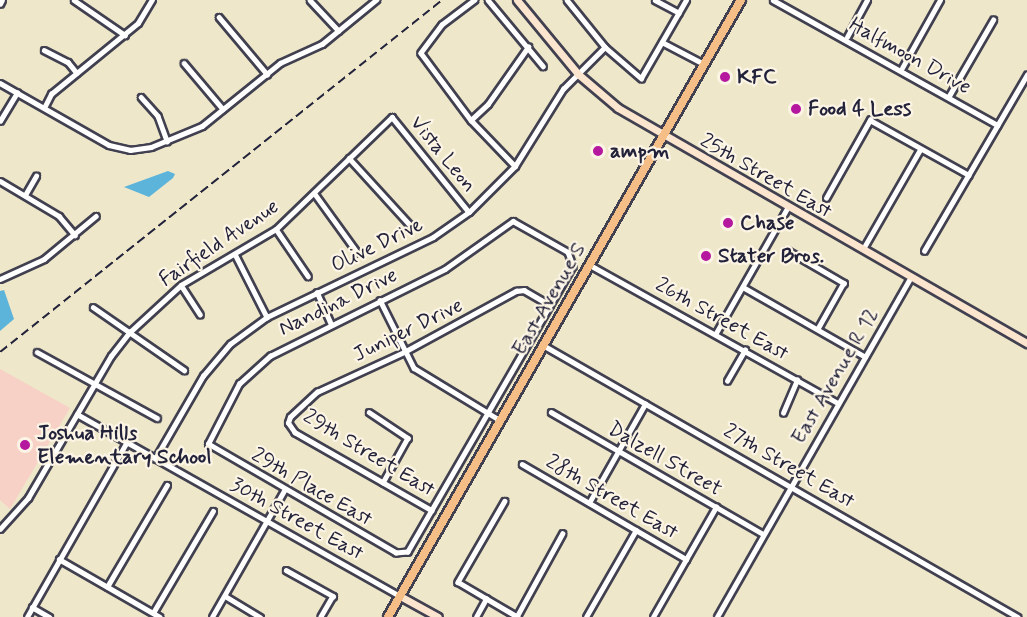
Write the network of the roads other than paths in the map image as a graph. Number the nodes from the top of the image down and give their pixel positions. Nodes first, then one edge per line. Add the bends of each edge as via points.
1 (2, 0) edge
2 (152, 0) edge
3 (310, 0) edge
4 (376, 0) edge
5 (475, 0) edge
6 (488, 0) edge
7 (517, 0) edge
8 (567, 0) edge
9 (655, 0) edge
10 (686, 0) edge
11 (741, 0) edge
12 (773, 0) edge
13 (790, 0) edge
14 (867, 0) edge
15 (940, 0) edge
16 (74, 1) edge
17 (0, 4) edge
18 (786, 7) junction
19 (679, 13) junction
20 (219, 16) dead end
21 (993, 20) dead end
22 (339, 31) junction
23 (125, 35) junction
24 (847, 37) junction
25 (662, 42) junction
26 (528, 47) junction
27 (605, 47) junction
28 (44, 50) dead end
29 (184, 63) dead end
30 (704, 64) junction
31 (543, 66) dead end
32 (902, 68) junction
33 (77, 73) junction
34 (267, 74) junction
35 (578, 74) junction
36 (1027, 75) edge
37 (0, 83) edge
38 (17, 93) junction
39 (949, 96) junction
40 (141, 97) dead end
41 (44, 108) junction
42 (223, 109) junction
43 (392, 117) joint
44 (471, 120) junction
45 (0, 121) edge
46 (998, 125) junction
47 (664, 135) junction
48 (167, 141) junction
49 (920, 150) junction
50 (350, 158) junction
51 (515, 166) junction
52 (969, 175) junction
53 (36, 176) dead end
54 (0, 181) edge
55 (315, 194) junction
56 (25, 195) junction
57 (826, 198) dead end
58 (788, 207) junction
59 (469, 212) junction
60 (96, 216) dead end
61 (411, 226) dead end
62 (276, 229) junction
63 (75, 234) junction
64 (787, 250) dead end
65 (863, 250) junction
66 (924, 251) dead end
67 (357, 252) dead end
68 (235, 254) junction
69 (572, 257) joint
70 (590, 265) junction
71 (0, 270) edge
72 (308, 276) dead end
73 (911, 277) junction
74 (1, 278) edge
75 (181, 285) junction
76 (743, 286) junction
77 (317, 292) junction
78 (380, 300) junction
79 (550, 305) junction
80 (93, 307) dead end
81 (200, 314) dead end
82 (267, 317) junction
83 (331, 323) junction
84 (818, 329) junction
85 (130, 332) junction
86 (716, 333) junction
87 (1027, 343) edge
88 (543, 345) junction
89 (746, 350) junction
90 (37, 352) dead end
91 (404, 352) junction
92 (864, 356) junction
93 (184, 370) dead end
94 (797, 380) junction
95 (727, 381) dead end
96 (94, 383) junction
97 (837, 403) junction
98 (645, 404) junction
99 (369, 412) dead end
100 (551, 412) dead end
101 (488, 413) junction
102 (783, 413) dead end
103 (77, 414) junction
104 (157, 418) dead end
105 (500, 420) junction
106 (288, 423) joint
107 (127, 442) junction
108 (208, 444) joint
109 (619, 451) junction
110 (155, 459) junction
111 (522, 464) dead end
112 (383, 483) junction
113 (167, 485) dead end
114 (791, 486) junction
115 (284, 491) junction
116 (505, 501) dead end
117 (589, 502) junction
118 (717, 507) junction
119 (213, 511) dead end
120 (432, 511) junction
121 (266, 521) junction
122 (0, 529) edge
123 (636, 530) junction
124 (562, 534) dead end
125 (763, 534) junction
126 (402, 555) joint
127 (59, 559) junction
128 (686, 559) junction
129 (286, 570) dead end
130 (107, 586) junction
131 (225, 596) junction
132 (400, 596) junction
133 (486, 599) junction
134 (32, 607) junction
135 (153, 613) junction
136 (518, 616) edge
137 (27, 617) edge
138 (49, 617) edge
139 (160, 617) edge
140 (212, 617) edge
141 (260, 617) edge
142 (321, 617) edge
143 (388, 617) edge
144 (438, 617) edge
145 (476, 617) edge
146 (586, 617) edge
147 (653, 617) edge
148 (717, 617) edge
149 (1018, 617) edge

1 - 17 street
2 - 23 street
3 - 22 street
4 - 22 street
5 - 44 street via 442,25 421,53
6 - 26 street
7 - 35 main road, 25th Street East
8 - 27 street
9 - 19 street
10 - 19 street
11 - 30 main road, East Avenue S
12 - 18 street, Halfmoon Drive
13 - 18 street
14 - 24 street
15 - 32 street
16 - 23 street
18 - 24 street, Halfmoon Drive
19 - 25 street
20 - 34 street
21 - 39 street
22 - 34 street
23 - 33 street
24 - 32 street, Halfmoon Drive
25 - 27 street via 641,78
25 - 30 street
26 - 31 street
26 - 44 street via 488,104
27 - 35 street, Olive Drive
28 - 33 street via 68,62
29 - 42 street
30 - 47 main road, East Avenue S
32 - 39 street, Halfmoon Drive
33 - 41 street via 51,94
34 - 42 street
35 - 47 main road, 25th Street East via 618,108
35 - 51 street, Olive Drive via 554,101
36 - 46 street
37 - 38 street
38 - 41 street
38 - 45 street
39 - 46 street, Halfmoon Drive
40 - 48 street via 158,116
41 - 48 street via 119,148 138,150
42 - 48 street via 186,135
43 - 50 street, Fairfield Avenue
43 - 59 street, Vista Leon
44 - 51 street
46 - 52 street
47 - 58 main road, 25th Street East
47 - 70 main road, East Avenue S
49 - 52 street
49 - 57 street via 870,120
49 - 65 street
50 - 55 street, Fairfield Avenue
50 - 61 street
51 - 59 street, Olive Drive
52 - 66 street
53 - 56 street
54 - 56 street
55 - 62 street, Fairfield Avenue
55 - 67 street
56 - 63 street via 59,216
58 - 65 main road, 25th Street East
58 - 76 street
59 - 77 street, Olive Drive via 433,237
60 - 63 street
62 - 68 street, Fairfield Avenue
62 - 72 street
63 - 74 street via 32,267
64 - 84 street via 844,284
65 - 73 main road, 25th Street East
68 - 75 street, Fairfield Avenue
68 - 82 street
69 - 78 street, Nandina Drive via 513,221 467,256
69 - 79 street, East Avenue S via 573,266
70 - 86 street, 26th Street East
70 - 88 main road, East Avenue S
71 - 74 street
73 - 87 main road, 25th Street East
73 - 92 street, East Avenue R 12
75 - 81 street
75 - 85 street, Fairfield Avenue
76 - 84 street
76 - 86 street
77 - 82 street, Olive Drive
77 - 83 street
78 - 83 street, Nandina Drive
78 - 91 street
79 - 91 street, Juniper Drive via 524,290 516,291
79 - 101 street, East Avenue S
80 - 85 street
82 - 110 street, Olive Drive via 215,360
83 - 108 street, Nandina Drive via 288,344 255,368 225,405
84 - 92 street
85 - 93 street
85 - 96 street, Fairfield Avenue
86 - 89 street, 26th Street East
88 - 98 street, 27th Street East
88 - 105 main road, East Avenue S
89 - 94 street, 26th Street East
89 - 95 street
90 - 96 street
91 - 101 street via 422,375
91 - 106 street, Juniper Drive via 317,392 297,408
92 - 97 street, East Avenue R 12
94 - 97 street, 26th Street East
94 - 102 street
96 - 103 street, Fairfield Avenue
96 - 104 street
97 - 114 street, East Avenue R 12
98 - 109 street
98 - 114 street, 27th Street East
99 - 112 street via 408,438
100 - 109 street, Dalzell Street
101 - 105 street
101 - 120 street, East Avenue S
103 - 107 street, 30th Street East
103 - 122 street, Fairfield Avenue via 28,498
105 - 132 main road, East Avenue S
106 - 112 street, 29th Street East via 295,433
107 - 110 street, 30th Street East
107 - 127 street
108 - 115 street, 29th Place East
109 - 117 street
109 - 118 street, Dalzell Street
110 - 121 street, 30th Street East
111 - 117 street, 28th Street East
112 - 120 street, 29th Street East
113 - 130 street
114 - 125 street, East Avenue R 12
114 - 149 street, 27th Street East
115 - 121 street
115 - 126 street, 29th Place East
116 - 133 street via 458,582
117 - 123 street, 28th Street East
118 - 125 street, Dalzell Street
118 - 128 street
119 - 135 street
120 - 126 street, East Avenue S via 412,548
121 - 131 street
121 - 132 street, 30th Street East
123 - 128 street, 28th Street East
123 - 146 street
124 - 136 street
125 - 148 street, East Avenue R 12
127 - 130 street
127 - 134 street
128 - 147 street
129 - 142 street via 333,596
130 - 135 street
131 - 140 street
131 - 141 street
132 - 143 main road, East Avenue S
132 - 144 main road, 30th Street East
133 - 136 street
133 - 145 street
134 - 137 street
134 - 138 street
135 - 139 street

